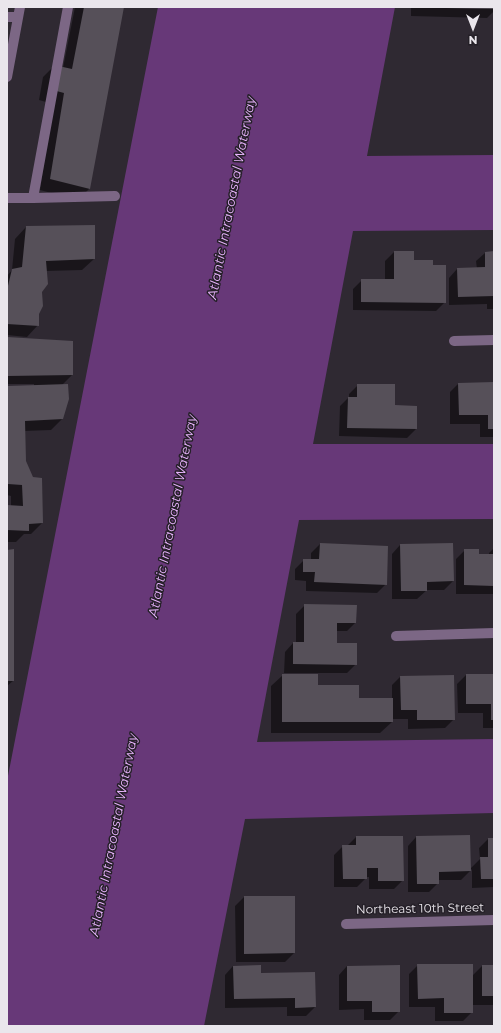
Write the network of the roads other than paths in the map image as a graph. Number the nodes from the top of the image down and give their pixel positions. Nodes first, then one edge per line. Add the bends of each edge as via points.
1 (68, 7) edge
2 (19, 12) edge
3 (7, 17) edge
4 (7, 77) edge
5 (115, 196) dead end
6 (7, 198) edge
7 (33, 198) junction
8 (494, 340) edge
9 (454, 341) dead end
10 (494, 634) edge
11 (396, 636) dead end
12 (494, 920) edge
13 (346, 924) dead end

1 - 7 street
2 - 3 street
2 - 4 street
5 - 7 street
6 - 7 street
8 - 9 street
10 - 11 street
12 - 13 street, Northeast 10th Street

